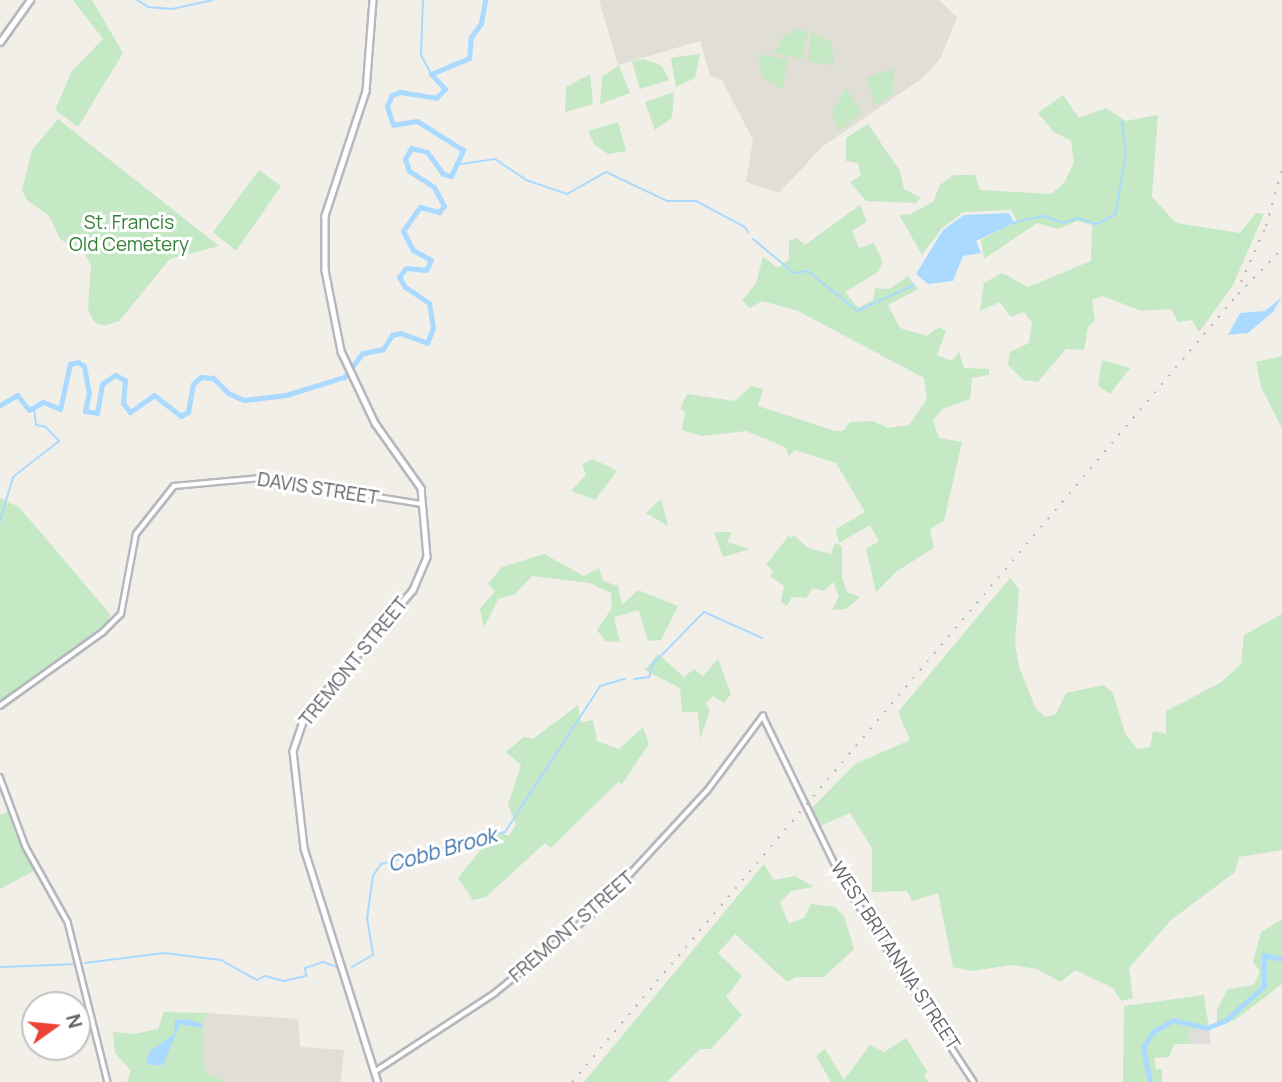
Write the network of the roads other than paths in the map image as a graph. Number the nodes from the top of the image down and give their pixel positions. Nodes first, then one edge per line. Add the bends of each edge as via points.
1 (30, 0) edge
2 (367, 0) edge
3 (373, 0) edge
4 (372, 12) junction
5 (0, 42) edge
6 (423, 504) junction
7 (0, 706) edge
8 (763, 716) joint
9 (0, 777) edge
10 (376, 1071) junction
11 (108, 1082) edge
12 (377, 1082) edge
13 (974, 1082) edge

1 - 5 main road
2 - 4 main road, TREMONT STREET
3 - 4 main road, TREMONT STREET
4 - 6 main road, TREMONT STREET via 366,90 323,233 333,323 346,362 377,426 418,483
6 - 7 street, DAVIS STREET via 261,478 174,486 136,534 121,614
6 - 10 main road, TREMONT STREET via 427,544 422,575 356,662 307,713 293,748 302,842 331,944
8 - 10 street, FREMONT STREET via 707,791 597,910 495,993
8 - 13 street, WEST BRITANNIA STREET via 843,881
9 - 11 street via 26,847 67,918
10 - 12 main road, TREMONT STREET

